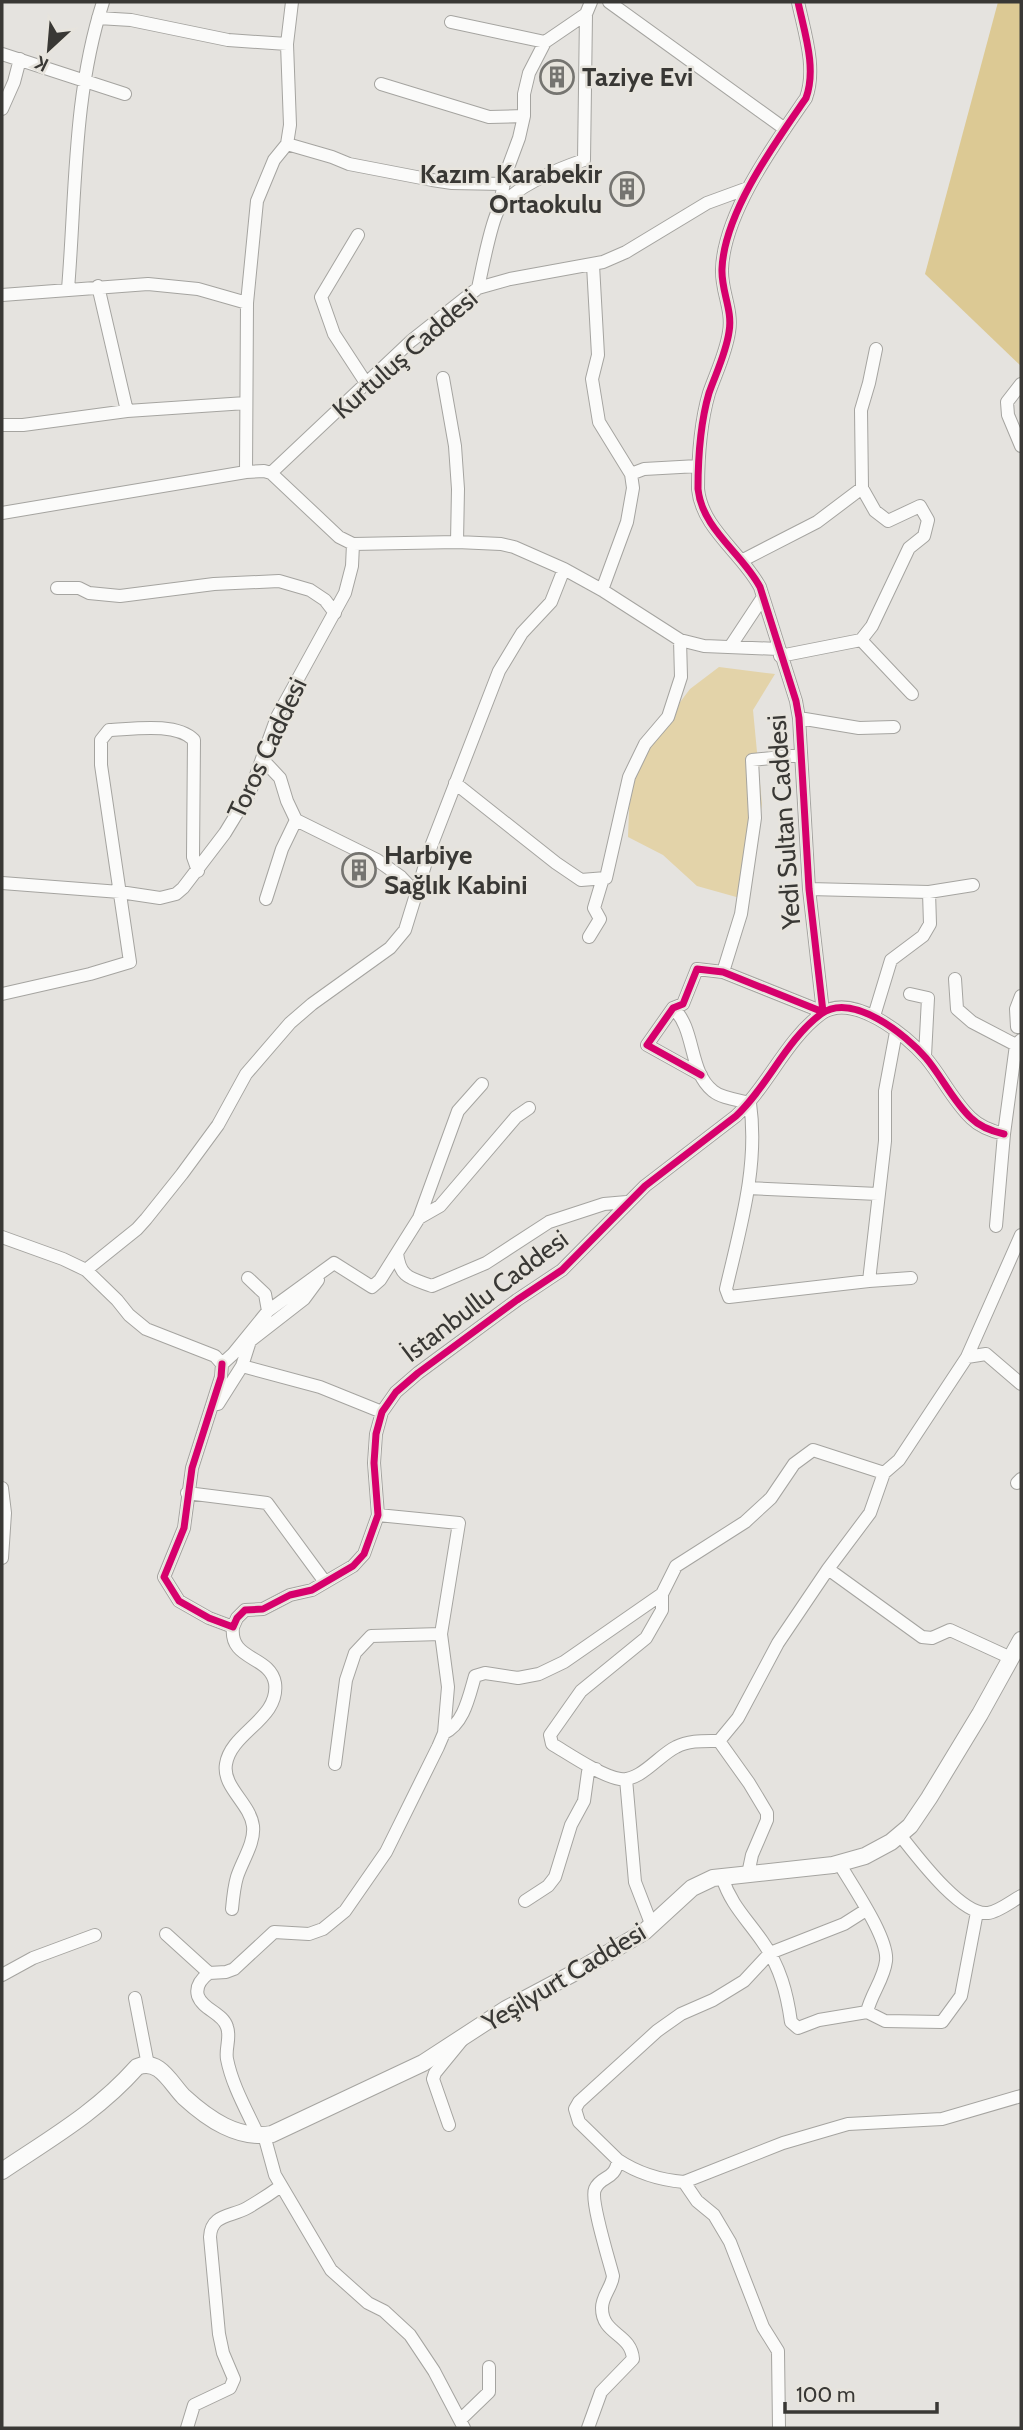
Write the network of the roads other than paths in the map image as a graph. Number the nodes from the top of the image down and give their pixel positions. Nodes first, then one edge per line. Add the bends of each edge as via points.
1 (103, 2) edge
2 (292, 2) edge
3 (609, 2) edge
4 (798, 2) edge
5 (588, 8) edge
6 (98, 18) junction
7 (452, 22) dead end
8 (545, 42) junction
9 (287, 44) junction
10 (2, 54) edge
11 (20, 59) junction
12 (85, 81) junction
13 (381, 84) dead end
14 (125, 94) dead end
15 (2, 109) edge
16 (523, 117) junction
17 (785, 129) junction
18 (286, 145) junction
19 (504, 184) junction
20 (748, 188) junction
21 (498, 209) junction
22 (358, 235) dead end
23 (593, 265) junction
24 (97, 286) junction
25 (478, 288) junction
26 (68, 289) junction
27 (2, 295) edge
28 (247, 303) junction
29 (876, 349) dead end
30 (443, 378) dead end
31 (366, 383) junction
32 (1021, 384) edge
33 (246, 403) junction
34 (127, 411) junction
35 (2, 425) edge
36 (1021, 446) edge
37 (698, 466) junction
38 (246, 472) junction
39 (271, 473) junction
40 (631, 474) junction
41 (862, 488) junction
42 (2, 513) edge
43 (457, 542) junction
44 (353, 544) junction
45 (743, 560) junction
46 (564, 569) junction
47 (57, 588) dead end
48 (602, 590) junction
49 (763, 597) junction
50 (335, 613) junction
51 (680, 640) junction
52 (861, 640) junction
53 (730, 647) junction
54 (779, 652) junction
55 (912, 694) dead end
56 (799, 718) junction
57 (894, 727) dead end
58 (801, 755) junction
59 (263, 760) junction
60 (455, 783) junction
61 (296, 820) junction
62 (198, 871) junction
63 (603, 878) junction
64 (2, 883) edge
65 (973, 885) dead end
66 (809, 889) junction
67 (120, 892) junction
68 (929, 892) junction
69 (416, 893) junction
70 (266, 899) dead end
71 (589, 937) dead end
72 (723, 972) junction
73 (955, 979) dead end
74 (2, 994) edge
75 (910, 994) dead end
76 (1021, 996) edge
77 (673, 1008) junction
78 (823, 1012) junction
79 (874, 1016) junction
80 (1021, 1027) edge
81 (896, 1032) junction
82 (1019, 1043) edge
83 (925, 1056) junction
84 (701, 1075) junction
85 (482, 1084) dead end
86 (750, 1103) junction
87 (529, 1108) dead end
88 (1004, 1134) junction
89 (748, 1188) junction
90 (878, 1194) junction
91 (627, 1202) junction
92 (419, 1218) junction
93 (996, 1226) dead end
94 (1021, 1235) edge
95 (2, 1237) edge
96 (397, 1253) junction
97 (86, 1270) junction
98 (325, 1271) junction
99 (248, 1278) dead end
100 (409, 1278) junction
101 (911, 1278) dead end
102 (381, 1279) junction
103 (869, 1281) junction
104 (268, 1311) junction
105 (967, 1357) junction
106 (222, 1364) junction
107 (242, 1366) junction
108 (1021, 1384) edge
109 (382, 1412) junction
110 (206, 1422) junction
111 (884, 1473) junction
112 (2, 1488) edge
113 (187, 1493) junction
114 (378, 1515) junction
115 (3, 1524) edge
116 (2, 1558) edge
117 (828, 1569) junction
118 (326, 1582) junction
119 (662, 1594) junction
120 (233, 1627) junction
121 (442, 1634) junction
122 (1021, 1640) edge
123 (1011, 1658) junction
124 (444, 1733) junction
125 (719, 1741) junction
126 (335, 1764) dead end
127 (596, 1769) junction
128 (626, 1779) junction
129 (900, 1835) junction
130 (839, 1863) junction
131 (748, 1874) junction
132 (722, 1877) junction
133 (1021, 1896) edge
134 (525, 1901) dead end
135 (232, 1909) dead end
136 (866, 1910) junction
137 (976, 1912) junction
138 (652, 1926) junction
139 (166, 1934) dead end
140 (95, 1935) dead end
141 (770, 1953) junction
142 (209, 1973) junction
143 (2, 1975) edge
144 (135, 1998) dead end
145 (867, 2012) junction
146 (464, 2037) junction
147 (148, 2065) junction
148 (1021, 2096) edge
149 (449, 2124) dead end
150 (261, 2135) junction
151 (618, 2160) junction
152 (3, 2166) edge
153 (684, 2182) junction
154 (281, 2186) junction
155 (489, 2367) dead end
156 (462, 2424) edge
157 (187, 2428) edge
158 (588, 2428) edge
159 (779, 2428) edge

1 - 6 street
2 - 9 street
3 - 17 street
4 - 17 street, Yedi Sultan Caddesi via 810,87
5 - 8 street
5 - 21 street via 584,160 541,178
6 - 9 street via 131,20 228,40
6 - 12 street
7 - 8 street
8 - 16 street via 529,72
9 - 18 street via 290,125
10 - 11 street
11 - 12 street
11 - 15 street
12 - 14 street
12 - 26 street
13 - 16 street via 489,117
16 - 19 street
17 - 20 street, Yedi Sultan Caddesi
18 - 19 street via 349,164 432,180
18 - 28 street via 274,160 257,201
19 - 21 street
20 - 23 street, Kurtuluş Caddesi via 707,203 626,252
20 - 37 street, Yedi Sultan Caddesi via 722,268 730,331 706,405
21 - 25 street
22 - 31 street via 321,297 334,334
23 - 25 street, Kurtuluş Caddesi
23 - 40 street via 598,355 592,379 599,422
24 - 26 street
24 - 28 street via 148,284 198,289
24 - 34 street
25 - 31 street, Kurtuluş Caddesi
26 - 27 street
28 - 33 street
29 - 41 street via 861,410
30 - 43 street via 455,446
31 - 39 street, Kurtuluş Caddesi
32 - 36 street via 1007,402
33 - 34 street
33 - 38 street
34 - 35 street
37 - 40 street
37 - 45 street, Yedi Sultan Caddesi via 704,509 724,543
38 - 39 street
38 - 42 street
39 - 44 street via 339,537
40 - 48 street via 627,522
41 - 45 street via 817,522
41 - 52 street via 875,511 888,521 920,506 928,520 924,536 909,548
43 - 44 street
43 - 46 street via 514,547
44 - 50 street, Toros Caddesi via 349,582
45 - 49 street, Yedi Sultan Caddesi
46 - 48 street
46 - 60 street via 551,602 522,633 499,671
47 - 50 street via 120,596 279,581 310,590
48 - 51 street
49 - 53 street
49 - 54 street, Yedi Sultan Caddesi
50 - 59 street, Toros Caddesi via 277,717
51 - 53 street
51 - 63 street via 681,677 668,717 645,744 629,777
52 - 54 street
52 - 55 street
53 - 54 street
54 - 56 street, Yedi Sultan Caddesi
56 - 57 street
56 - 58 street, Yedi Sultan Caddesi
58 - 66 street, Yedi Sultan Caddesi
58 - 72 street via 752,760 755,817 741,914
59 - 61 street via 280,778
59 - 62 street, Toros Caddesi via 241,809
60 - 63 street via 581,880
60 - 69 street
61 - 69 street via 377,860
61 - 70 street
62 - 67 street, Toros Caddesi via 169,897
62 - 67 street via 193,857 194,740 181,731 109,730 102,740 101,765
63 - 71 street via 594,908 600,919
64 - 67 street, Toros Caddesi
65 - 68 street
66 - 68 street
66 - 78 street, Yedi Sultan Caddesi
67 - 74 street via 130,962
68 - 79 street via 930,924 923,936 891,961
69 - 97 street via 405,930 390,948 290,1023 246,1074 218,1125 146,1219
72 - 77 street via 697,970 683,1004
72 - 78 street
73 - 82 street via 957,1009 972,1022
75 - 83 street via 928,998
76 - 80 street via 1016,1009 1017,1027
77 - 84 street via 682,1017
77 - 84 street via 647,1045
78 - 79 street via 841,1007
78 - 86 street, İstanbullu Caddesi via 792,1045
79 - 81 street
81 - 83 street
81 - 90 street via 885,1091
82 - 88 street
83 - 88 street via 971,1118
84 - 86 street via 713,1093
85 - 92 street via 457,1111
86 - 89 street via 754,1139
86 - 91 street, İstanbullu Caddesi
87 - 92 street via 516,1117 440,1206
88 - 93 street
89 - 90 street
89 - 103 street via 726,1289 729,1297
90 - 103 street
91 - 100 street via 604,1204 549,1223 486,1263 432,1286
91 - 109 street, İstanbullu Caddesi via 562,1270 410,1379
92 - 96 street
94 - 105 street
95 - 97 street
96 - 100 street via 399,1268
96 - 102 street
97 - 106 street via 146,1329 215,1356
98 - 102 street via 334,1263 372,1287
98 - 104 street
98 - 107 street via 304,1299 250,1341
99 - 104 street via 265,1294
100 - 102 street
101 - 103 street
104 - 106 street
105 - 108 street via 986,1354
105 - 111 street via 899,1460
106 - 110 street
107 - 109 street via 320,1387
107 - 110 street
109 - 114 street, İstanbullu Caddesi via 375,1448
110 - 113 street
111 - 117 street via 870,1513
111 - 119 street via 813,1450 794,1464 771,1498 746,1522 676,1566
112 - 115 street
113 - 118 street via 267,1503
113 - 120 street via 184,1528 164,1577 180,1601
114 - 118 street via 364,1554
114 - 121 street via 459,1523
115 - 116 street
117 - 123 street via 922,1637 950,1630
117 - 125 street via 778,1643 738,1718
118 - 120 street via 263,1609 245,1610
119 - 124 street via 564,1662 539,1674 475,1676 462,1716
119 - 127 street via 663,1610 646,1638 581,1691 550,1735 552,1744
120 - 135 street via 236,1647 271,1673 275,1683 261,1719 238,1740 226,1764 227,1777 254,1829 236,1880
121 - 124 street via 448,1687
121 - 126 street via 370,1636 355,1653 346,1680
122 - 123 main road, Yeşilyurt Caddesi
123 - 129 main road, Yeşilyurt Caddesi via 929,1798
124 - 142 street via 386,1852 340,1916 309,1934 274,1932 234,1969
125 - 128 street via 692,1741 675,1747
125 - 131 street via 767,1814
127 - 128 street
127 - 134 street via 588,1772 584,1801 555,1877
128 - 138 street via 635,1882
129 - 130 main road, Yeşilyurt Caddesi via 865,1856
129 - 137 street via 942,1886
130 - 131 main road, Yeşilyurt Caddesi
130 - 136 street
131 - 132 main road, Yeşilyurt Caddesi
132 - 138 main road, Yeşilyurt Caddesi via 692,1888
132 - 141 street via 735,1908
133 - 137 street via 989,1913
136 - 141 street via 844,1924
136 - 145 street via 887,1959
137 - 145 street via 961,1996 942,2022 885,2021
138 - 146 main road, Yeşilyurt Caddesi
139 - 142 street
140 - 143 street
141 - 145 street via 781,1974 794,2026
141 - 151 street via 744,1981 657,2031 579,2102 575,2109 579,2122
142 - 150 street via 202,1978 197,1994 224,2019 230,2037 229,2068
144 - 147 street
146 - 149 street via 433,2079
146 - 150 main road, Yeşilyurt Caddesi via 399,2076 284,2129
147 - 150 main road via 166,2074 184,2097 227,2128
147 - 152 main road via 137,2067 99,2105
148 - 153 street via 942,2119 848,2123
150 - 154 street
151 - 153 street via 645,2175
151 - 158 street via 614,2174 594,2190 613,2276 602,2312 613,2332 627,2340 633,2360 601,2392
153 - 159 street via 714,2215 730,2242 763,2327 778,2351
154 - 156 street via 331,2270 410,2335
154 - 157 street via 212,2225 219,2334 234,2379 230,2388 194,2405
155 - 156 street via 485,2397

